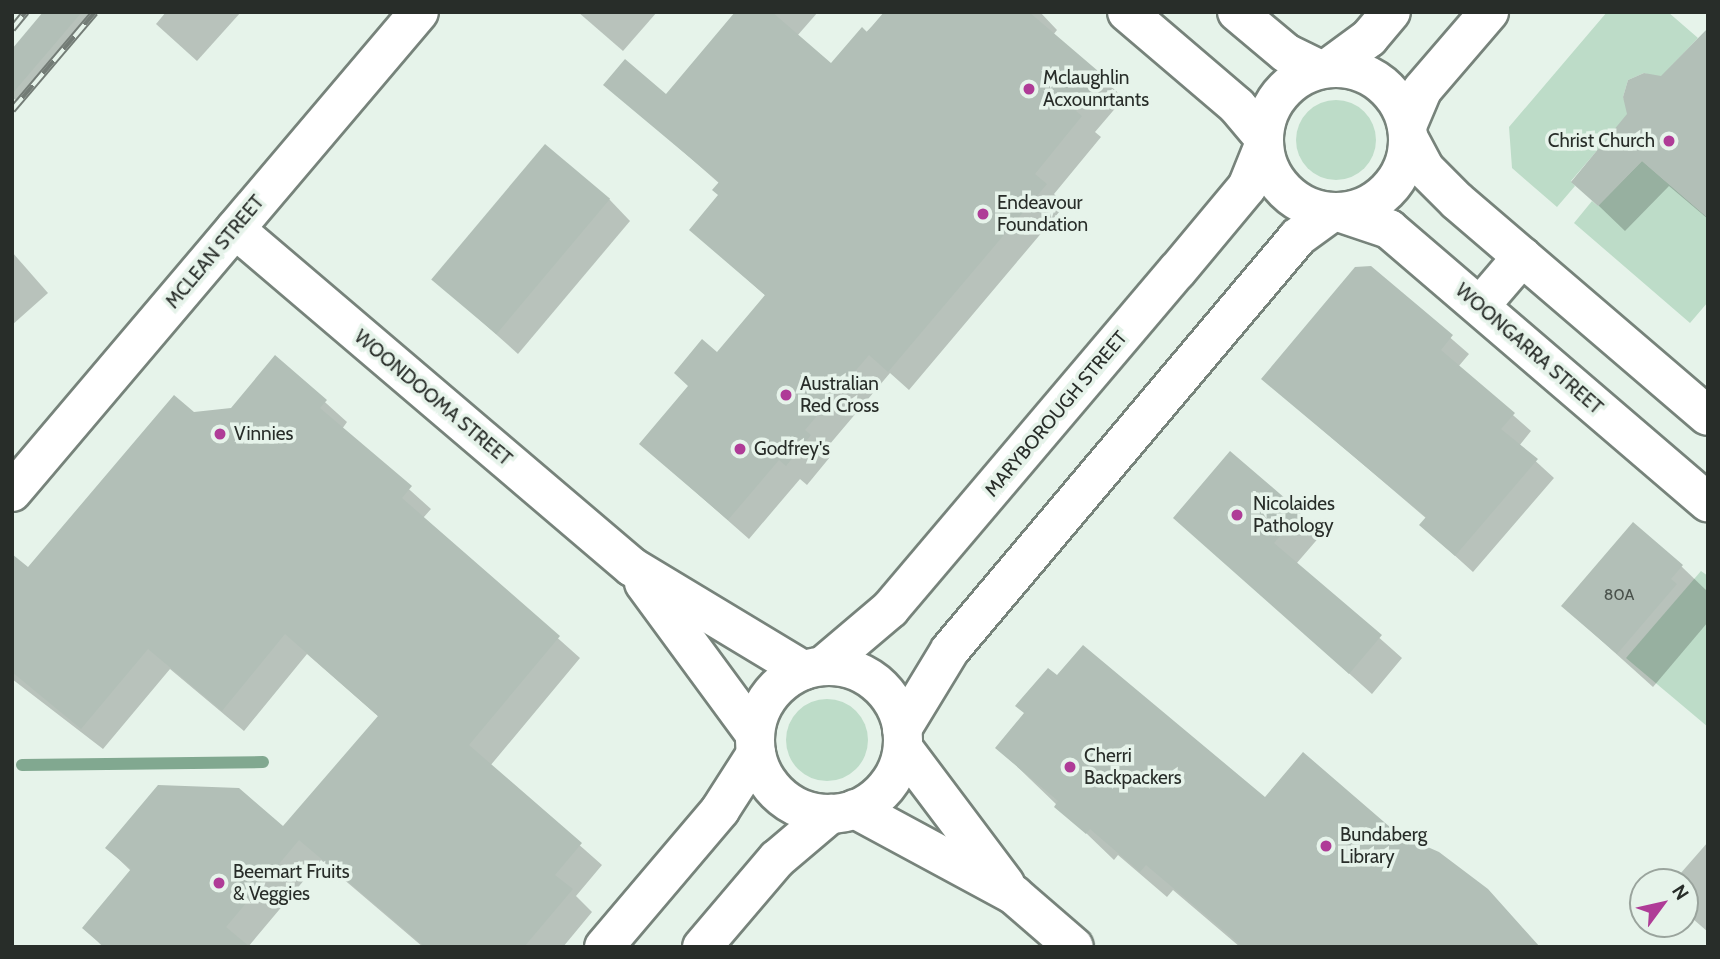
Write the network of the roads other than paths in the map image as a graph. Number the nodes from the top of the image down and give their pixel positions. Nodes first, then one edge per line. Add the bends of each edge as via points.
1 (419, 12) edge
2 (1127, 12) edge
3 (1237, 12) edge
4 (1391, 12) edge
5 (1489, 12) edge
6 (1324, 69) junction
7 (1408, 133) junction
8 (1264, 141) junction
9 (1336, 213) junction
10 (235, 229) junction
11 (1522, 257) junction
12 (1480, 306) junction
13 (1708, 416) edge
14 (12, 492) edge
15 (1708, 502) edge
16 (632, 567) junction
17 (814, 668) junction
18 (902, 739) junction
19 (756, 744) junction
20 (843, 812) junction
21 (1014, 895) junction
22 (604, 947) edge
23 (702, 947) edge
24 (1074, 947) edge

1 - 10 street, MCLEAN STREET
2 - 8 street via 1237,106
3 - 6 street via 1286,53
4 - 6 street via 1369,38
5 - 7 street via 1422,90
6 - 7 street via 1349,69 1370,76 1387,89
6 - 8 street via 1298,78 1280,93 1268,114
7 - 9 street via 1406,161 1382,197
7 - 11 street via 1437,182
8 - 9 street via 1268,166 1293,199
8 - 17 street, MARYBOROUGH STREET via 1247,187 890,609
9 - 12 street, WOONGARRA STREET via 1389,229
9 - 18 street via 1298,237 950,650
10 - 14 street, MCLEAN STREET
10 - 16 street, WOONDOOMA STREET
11 - 12 street
11 - 13 street
12 - 15 street, WOONGARRA STREET
16 - 17 street, WOONDOOMA STREET
16 - 19 street, WOONDOOMA STREET
17 - 18 street via 866,676 883,690
17 - 19 street via 770,694
18 - 20 street via 887,786
18 - 21 street
19 - 20 street via 775,790 791,804
19 - 22 street via 720,810
20 - 21 street
20 - 23 street via 777,859
21 - 24 street

